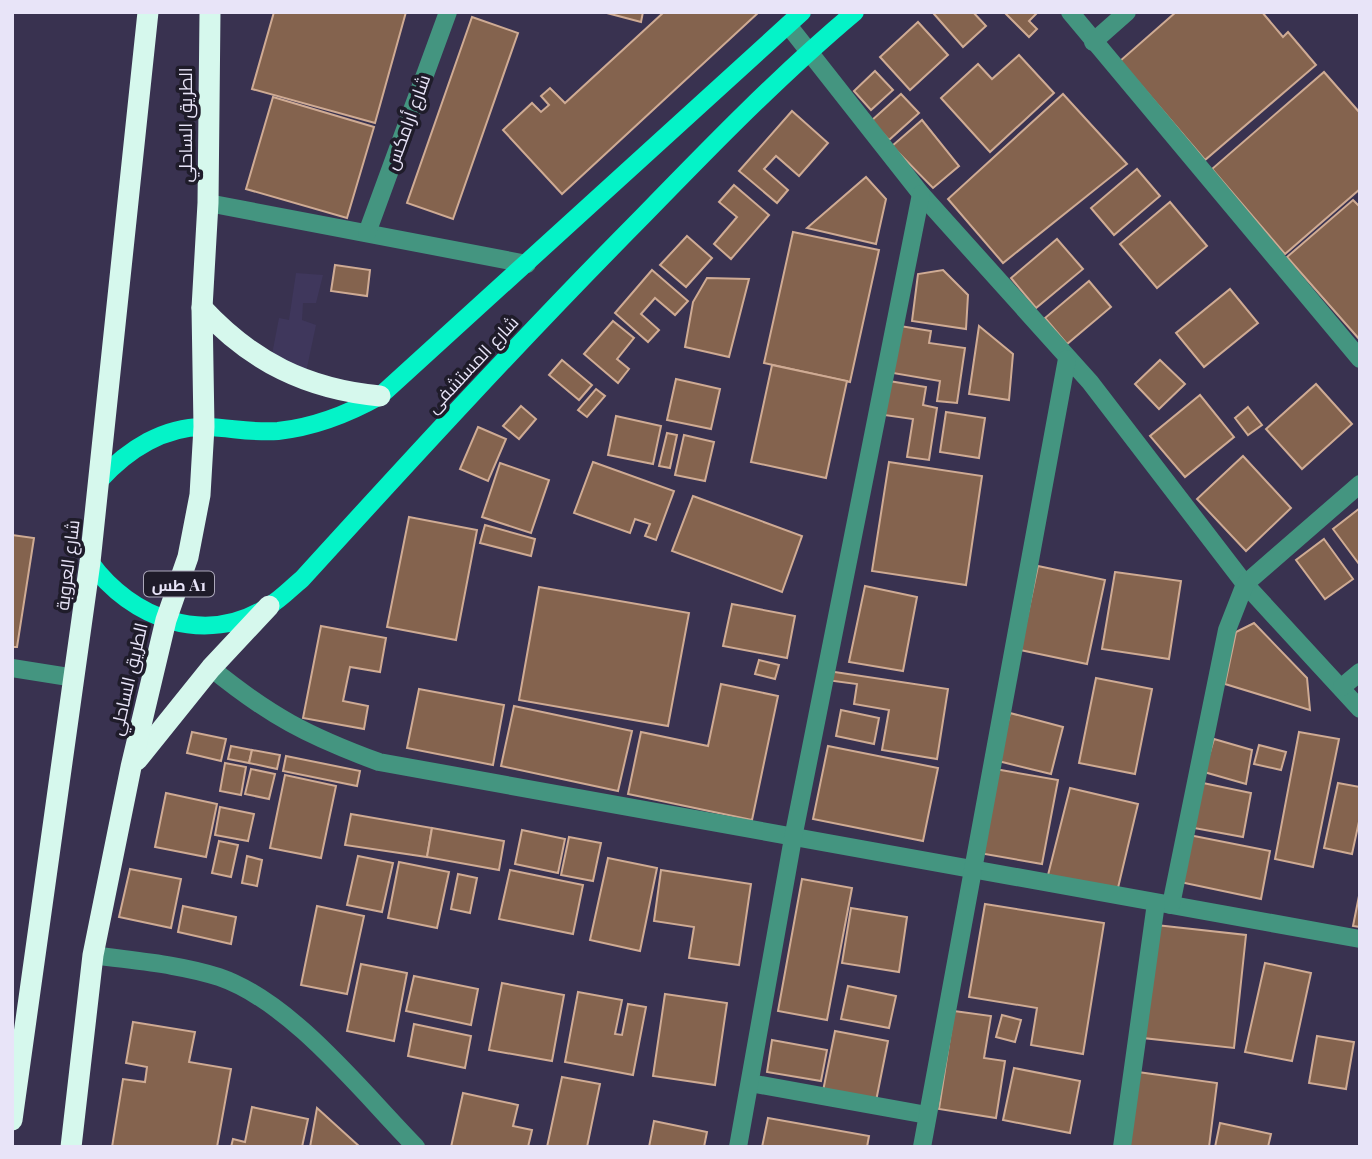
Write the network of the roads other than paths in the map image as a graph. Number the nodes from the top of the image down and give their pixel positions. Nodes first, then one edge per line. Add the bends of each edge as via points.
1 (148, 12) edge
2 (210, 12) edge
3 (448, 12) edge
4 (802, 12) edge
5 (855, 12) edge
6 (1070, 12) edge
7 (1127, 12) edge
8 (788, 24) junction
9 (1093, 42) junction
10 (810, 50) junction
11 (921, 194) junction
12 (208, 203) junction
13 (367, 233) junction
14 (527, 264) junction
15 (202, 308) junction
16 (1067, 359) junction
17 (1360, 359) edge
18 (380, 396) junction
19 (204, 427) junction
20 (100, 480) junction
21 (1360, 484) edge
22 (90, 562) junction
23 (1245, 584) junction
24 (269, 607) junction
25 (166, 620) junction
26 (12, 668) edge
27 (211, 668) junction
28 (1360, 672) edge
29 (75, 678) junction
30 (1342, 687) junction
31 (1360, 709) edge
32 (131, 767) junction
33 (793, 838) junction
34 (973, 868) junction
35 (1163, 904) junction
36 (1360, 939) edge
37 (93, 955) junction
38 (750, 1083) junction
39 (928, 1115) junction
40 (12, 1120) edge
41 (71, 1147) edge
42 (416, 1147) edge
43 (738, 1147) edge
44 (922, 1147) edge
45 (1122, 1147) edge

1 - 20 highway, شارع العروبة
2 - 12 highway, الطريق الساحلي / طس A1
3 - 13 street, شارع أرامكس
4 - 8 main road, شارع المستشفى
5 - 10 main road, شارع المستشفى
6 - 9 street
7 - 9 street
8 - 10 street
8 - 14 main road, شارع المستشفى
9 - 17 street
10 - 11 street
10 - 24 main road, شارع المستشفى via 580,280 302,579
11 - 16 street
11 - 33 street
12 - 13 street
12 - 15 highway, الطريق الساحلي / طس A1
13 - 14 street
14 - 18 main road, شارع المستشفى
15 - 18 highway via 225,333 281,372 345,393
15 - 19 highway, الطريق الساحلي / طس A1
16 - 23 street via 1109,406
16 - 34 street
18 - 19 main road, شارع المستشفى via 355,410 302,427 253,432
19 - 20 main road, شارع المستشفى via 147,442 129,452
19 - 25 highway, الطريق الساحلي / طس A1 via 196,525
20 - 22 highway, شارع العروبة
21 - 23 street
22 - 25 main road, شارع المستشفى via 124,600
22 - 29 highway, شارع العروبة
23 - 30 street
23 - 35 street via 1227,631
24 - 25 main road, شارع المستشفى via 208,624
24 - 27 highway
25 - 32 highway, الطريق الساحلي / طس A1
26 - 29 street
27 - 32 highway
27 - 33 street via 279,719 379,762
28 - 30 street
29 - 40 highway, شارع العروبة
30 - 31 street
32 - 37 highway, الطريق الساحلي / طس A1
33 - 34 street
33 - 38 street
34 - 35 street
34 - 39 street
35 - 36 street
35 - 45 street
37 - 41 highway, الطريق الساحلي / طس A1
37 - 42 street via 189,969 246,989 278,1009
38 - 39 street
38 - 43 street
39 - 44 street

